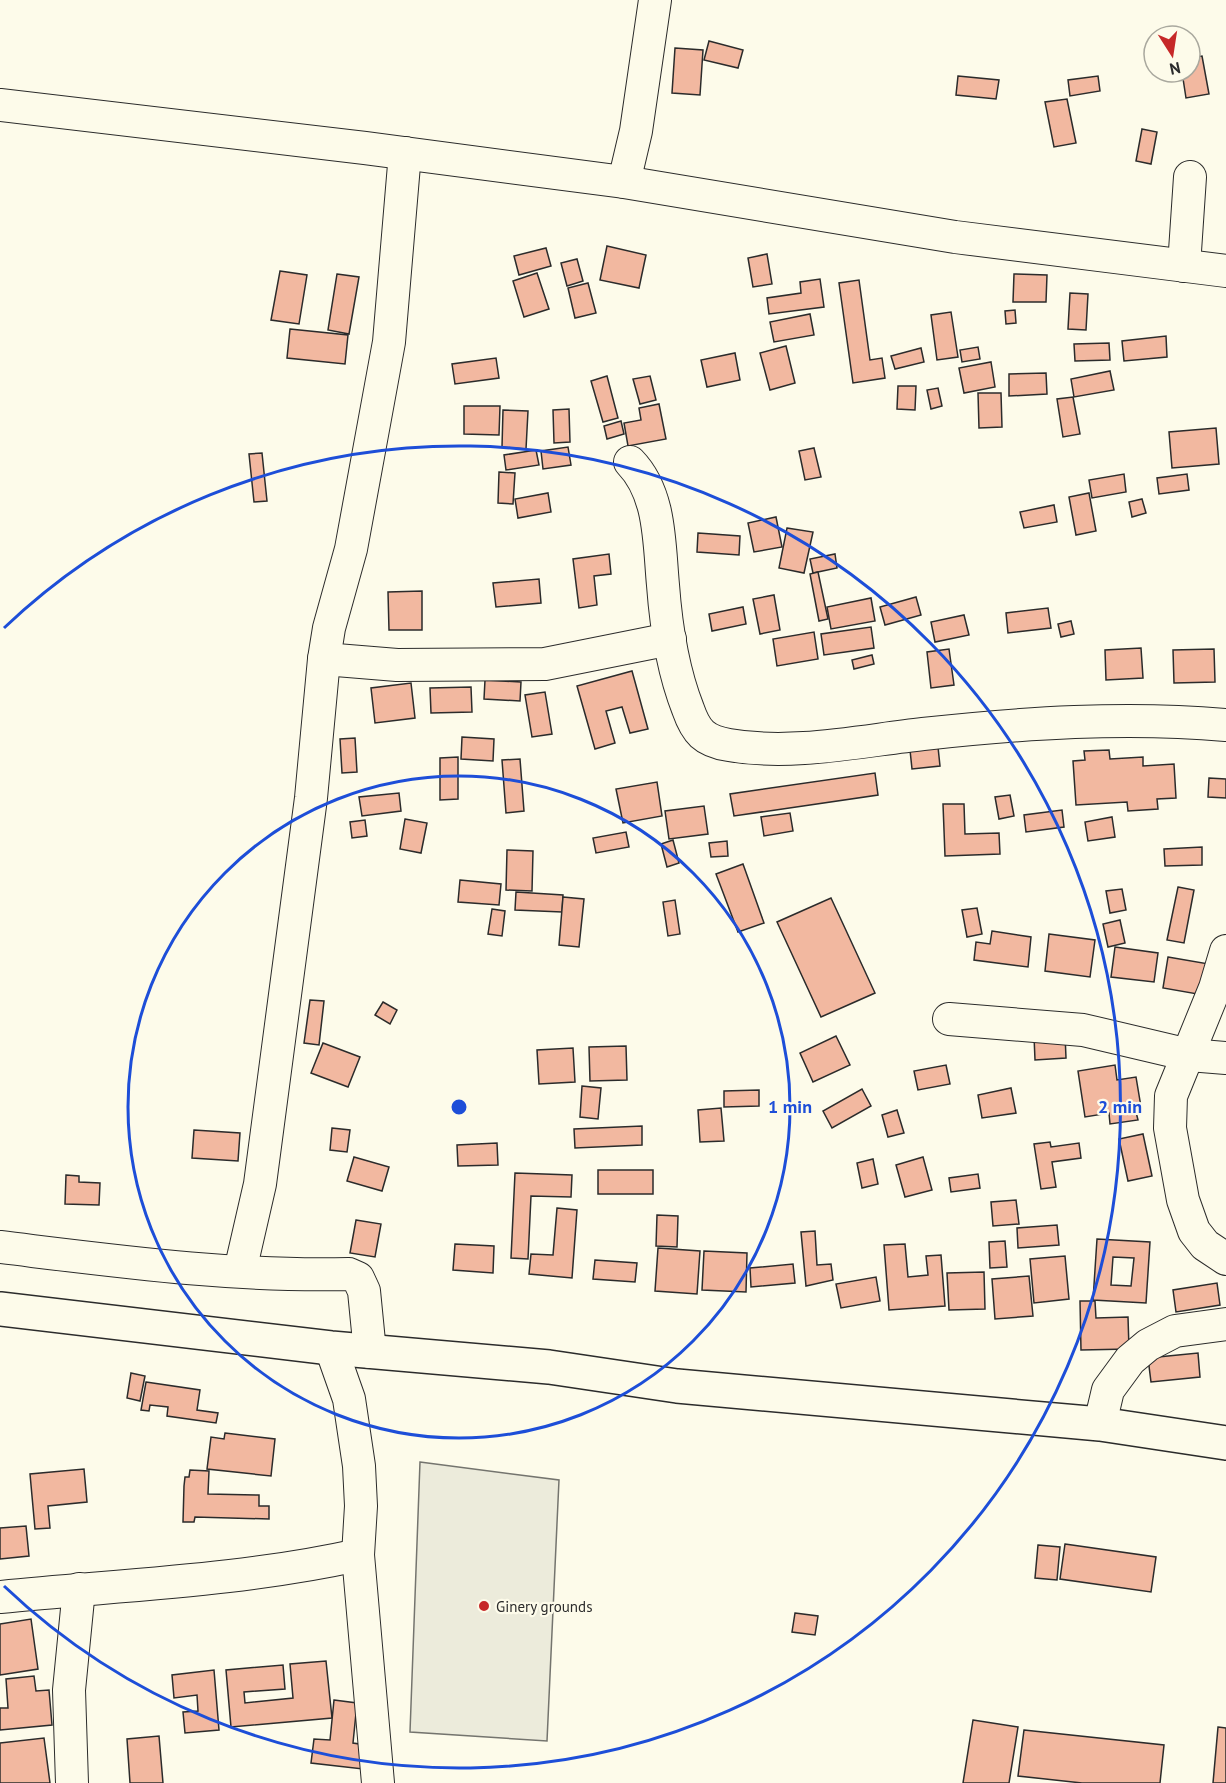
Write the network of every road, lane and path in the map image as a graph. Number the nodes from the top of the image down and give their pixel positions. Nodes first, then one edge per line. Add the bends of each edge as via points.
1 (655, 0) edge
2 (0, 105) edge
3 (405, 153) junction
4 (1190, 177) dead end
5 (624, 183) junction
6 (1184, 266) junction
7 (1226, 271) edge
8 (630, 462) dead end
9 (670, 639) junction
10 (324, 659) junction
11 (1226, 725) edge
12 (1226, 951) edge
13 (949, 1019) dead end
14 (1189, 1055) junction
15 (1226, 1058) edge
16 (0, 1247) edge
17 (1226, 1259) edge
18 (240, 1271) junction
19 (0, 1309) edge
20 (1226, 1324) edge
21 (331, 1348) junction
22 (370, 1352) junction
23 (1100, 1424) junction
24 (1226, 1443) edge
25 (358, 1555) junction
26 (79, 1589) junction
27 (0, 1597) edge
28 (72, 1783) edge
29 (378, 1783) edge

1 - 5 street via 636,131
2 - 3 street
3 - 5 street
3 - 10 street via 389,342 351,549
4 - 6 street
5 - 6 street via 955,237
6 - 7 street
8 - 9 street via 642,475 660,533
9 - 10 street via 545,664 397,665
9 - 11 street via 696,730 710,740 728,745 762,748 846,744 1071,721
10 - 18 street via 311,798 260,1184
12 - 14 street
13 - 14 street via 1083,1030
14 - 15 street
14 - 17 street via 1171,1096 1174,1158 1194,1231 1205,1245
16 - 18 street
18 - 22 street via 349,1274 358,1278 364,1291
19 - 21 main road
20 - 23 street via 1174,1331 1148,1345 1130,1360 1108,1390
21 - 22 main road
21 - 25 street via 349,1399 359,1466 362,1506
22 - 23 main road via 549,1368 677,1386
23 - 24 main road
25 - 26 street via 263,1572
25 - 29 street
26 - 27 street
26 - 28 street via 69,1690

